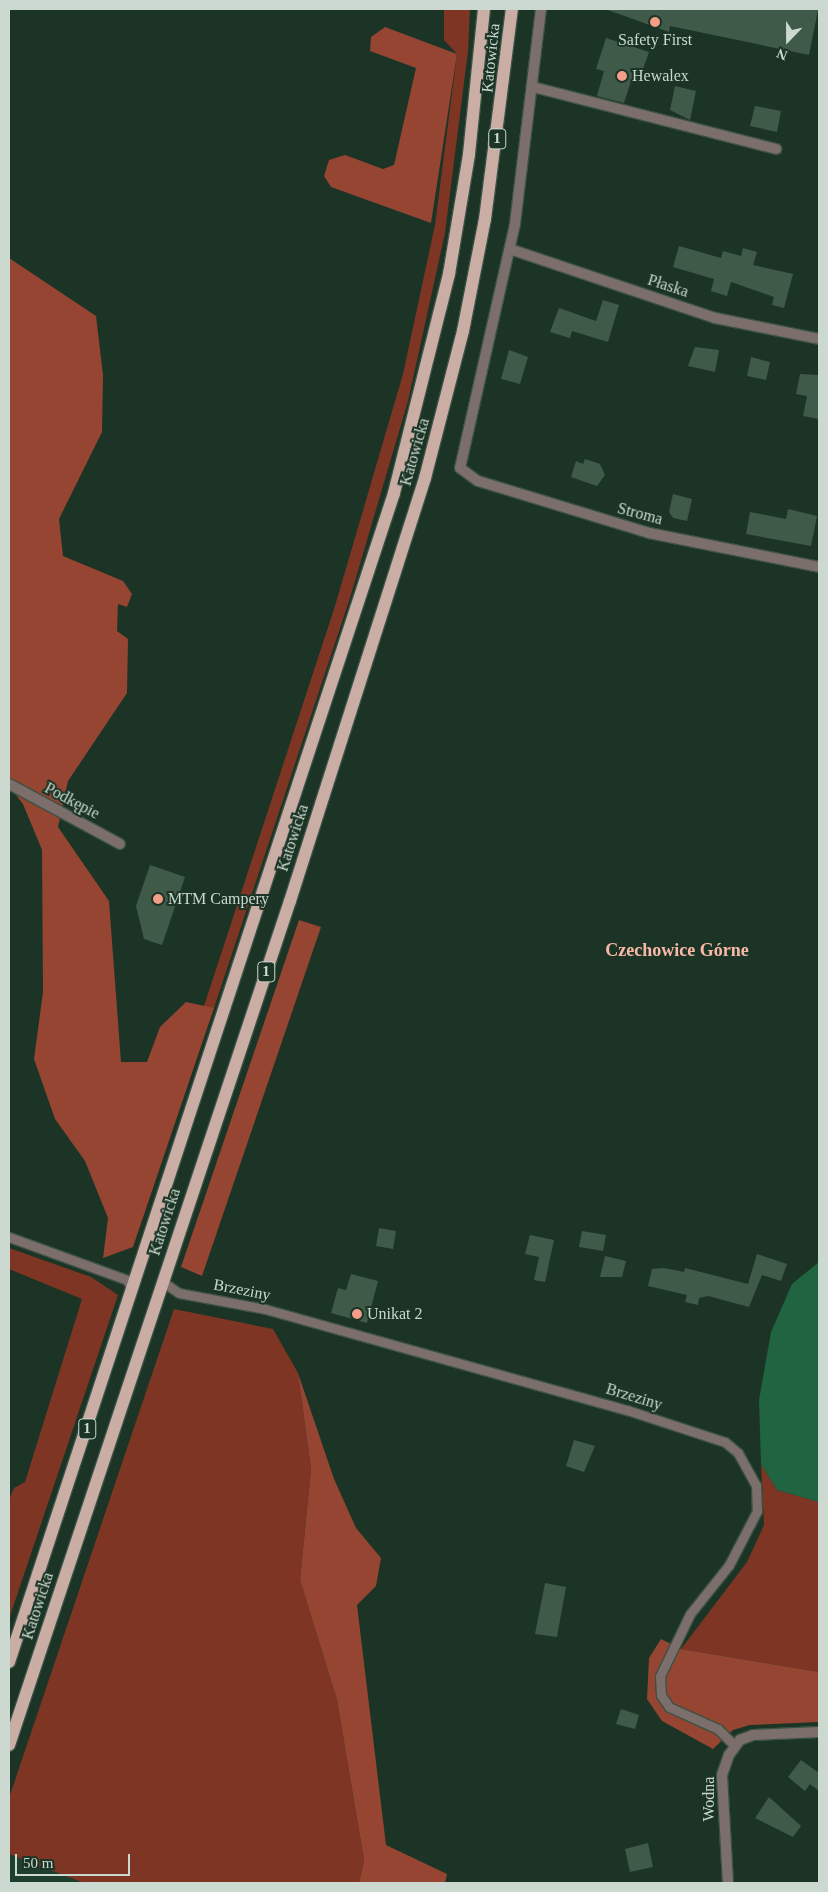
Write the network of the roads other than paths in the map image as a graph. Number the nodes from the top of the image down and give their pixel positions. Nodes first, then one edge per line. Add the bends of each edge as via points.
1 (484, 9) edge
2 (512, 9) edge
3 (541, 9) edge
4 (534, 87) junction
5 (776, 150) dead end
6 (510, 249) junction
7 (819, 339) edge
8 (819, 567) edge
9 (9, 784) edge
10 (120, 844) dead end
11 (9, 1237) edge
12 (163, 1282) junction
13 (133, 1292) junction
14 (9, 1662) edge
15 (819, 1732) edge
16 (9, 1745) edge
17 (735, 1746) junction
18 (728, 1883) edge

1 - 13 main road, Katowicka / 1 via 460,213 413,428 352,628
2 - 12 main road, Katowicka / 1 via 485,219 425,478
3 - 4 street
4 - 5 street
4 - 6 street
6 - 7 street, Płaska via 715,318
6 - 8 street, Stroma via 460,468 478,481 649,533
9 - 10 street, Podkępie
11 - 13 lane via 128,1280
12 - 16 main road, Katowicka / 1
12 - 17 lane, Brzeziny via 179,1293 265,1309 618,1407 725,1442 738,1453 756,1485 757,1511 729,1565 690,1614 660,1676 662,1695 669,1707 718,1729
13 - 14 main road, Katowicka / 1
15 - 17 street via 753,1735
17 - 18 street, Wodna via 722,1776

